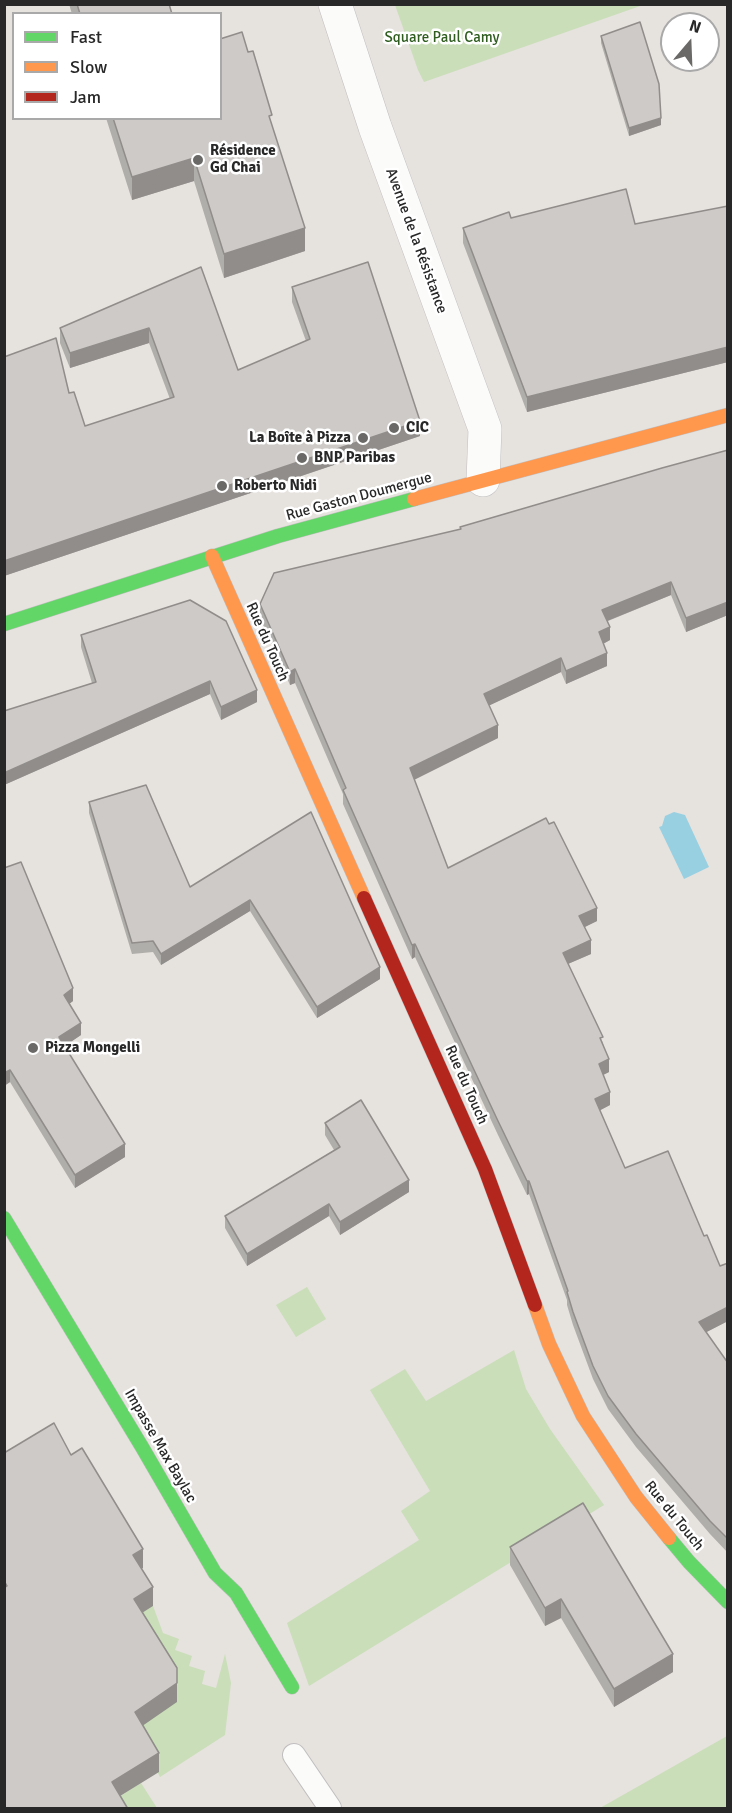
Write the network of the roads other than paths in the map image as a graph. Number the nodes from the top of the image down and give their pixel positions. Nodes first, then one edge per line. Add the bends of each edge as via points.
1 (335, 4) edge
2 (728, 415) edge
3 (483, 480) junction
4 (212, 556) junction
5 (4, 624) edge
6 (4, 1218) edge
7 (728, 1602) edge
8 (292, 1687) dead end
9 (294, 1755) dead end
10 (330, 1809) edge

1 - 3 street, Avenue de la Résistance via 375,127 485,429
2 - 3 street, Rue Gaston Doumergue
3 - 4 street, Rue Gaston Doumergue
4 - 5 street, Rue Gaston Doumergue
4 - 7 street, Rue du Touch via 485,1170 549,1344 584,1416 636,1497
6 - 8 street, Impasse Max Baylac via 215,1573 236,1593
9 - 10 lane

